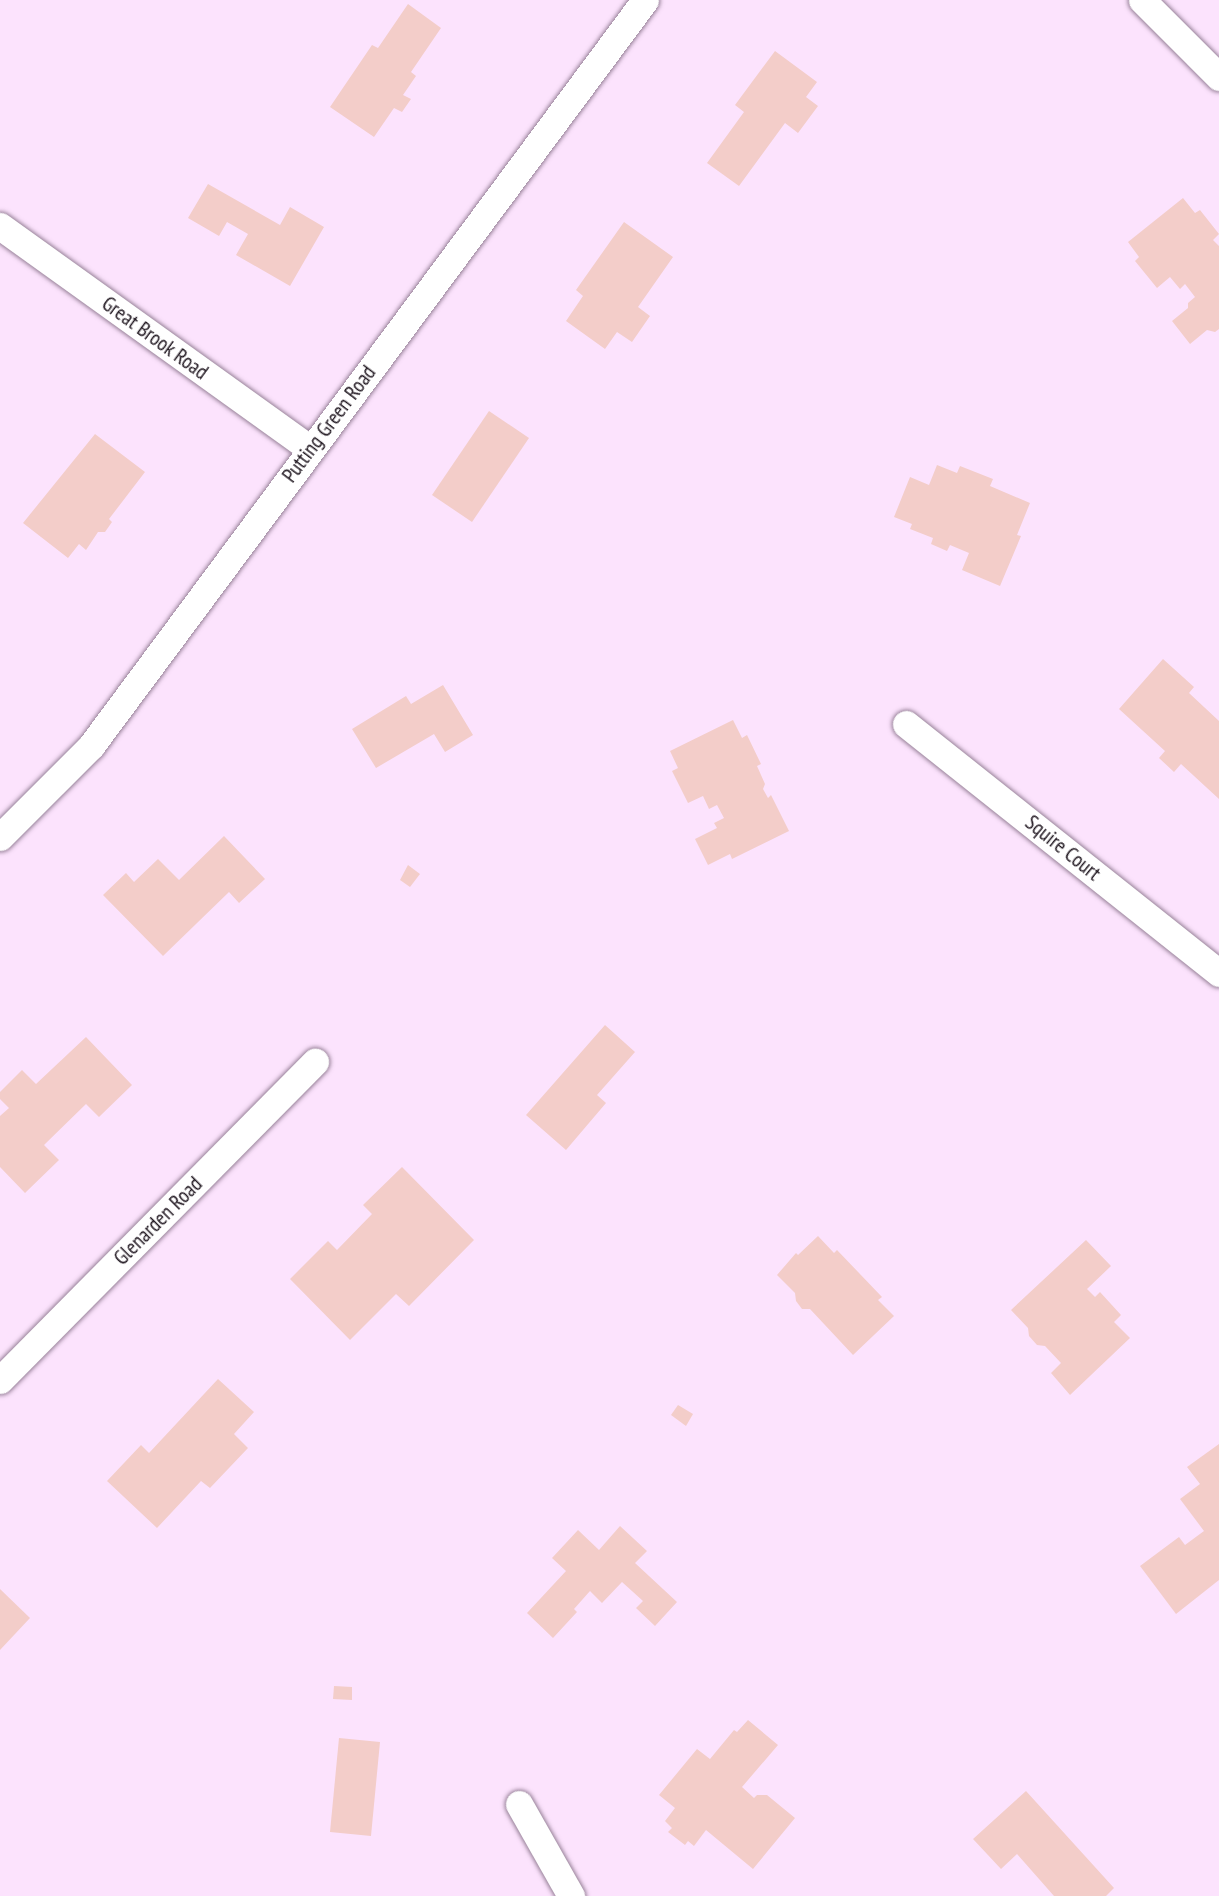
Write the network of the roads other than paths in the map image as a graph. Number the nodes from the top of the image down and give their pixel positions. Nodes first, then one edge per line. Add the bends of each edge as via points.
1 (645, 0) edge
2 (1142, 0) edge
3 (1219, 77) edge
4 (0, 226) edge
5 (310, 449) junction
6 (906, 724) dead end
7 (0, 837) edge
8 (1219, 973) edge
9 (315, 1062) dead end
10 (0, 1380) edge
11 (519, 1804) dead end
12 (571, 1896) edge

1 - 5 street, Putting Green Road
2 - 3 street
4 - 5 street, Great Brook Road
5 - 7 street, Putting Green Road via 92,746
6 - 8 street, Squire Court
9 - 10 street, Glenarden Road
11 - 12 street

